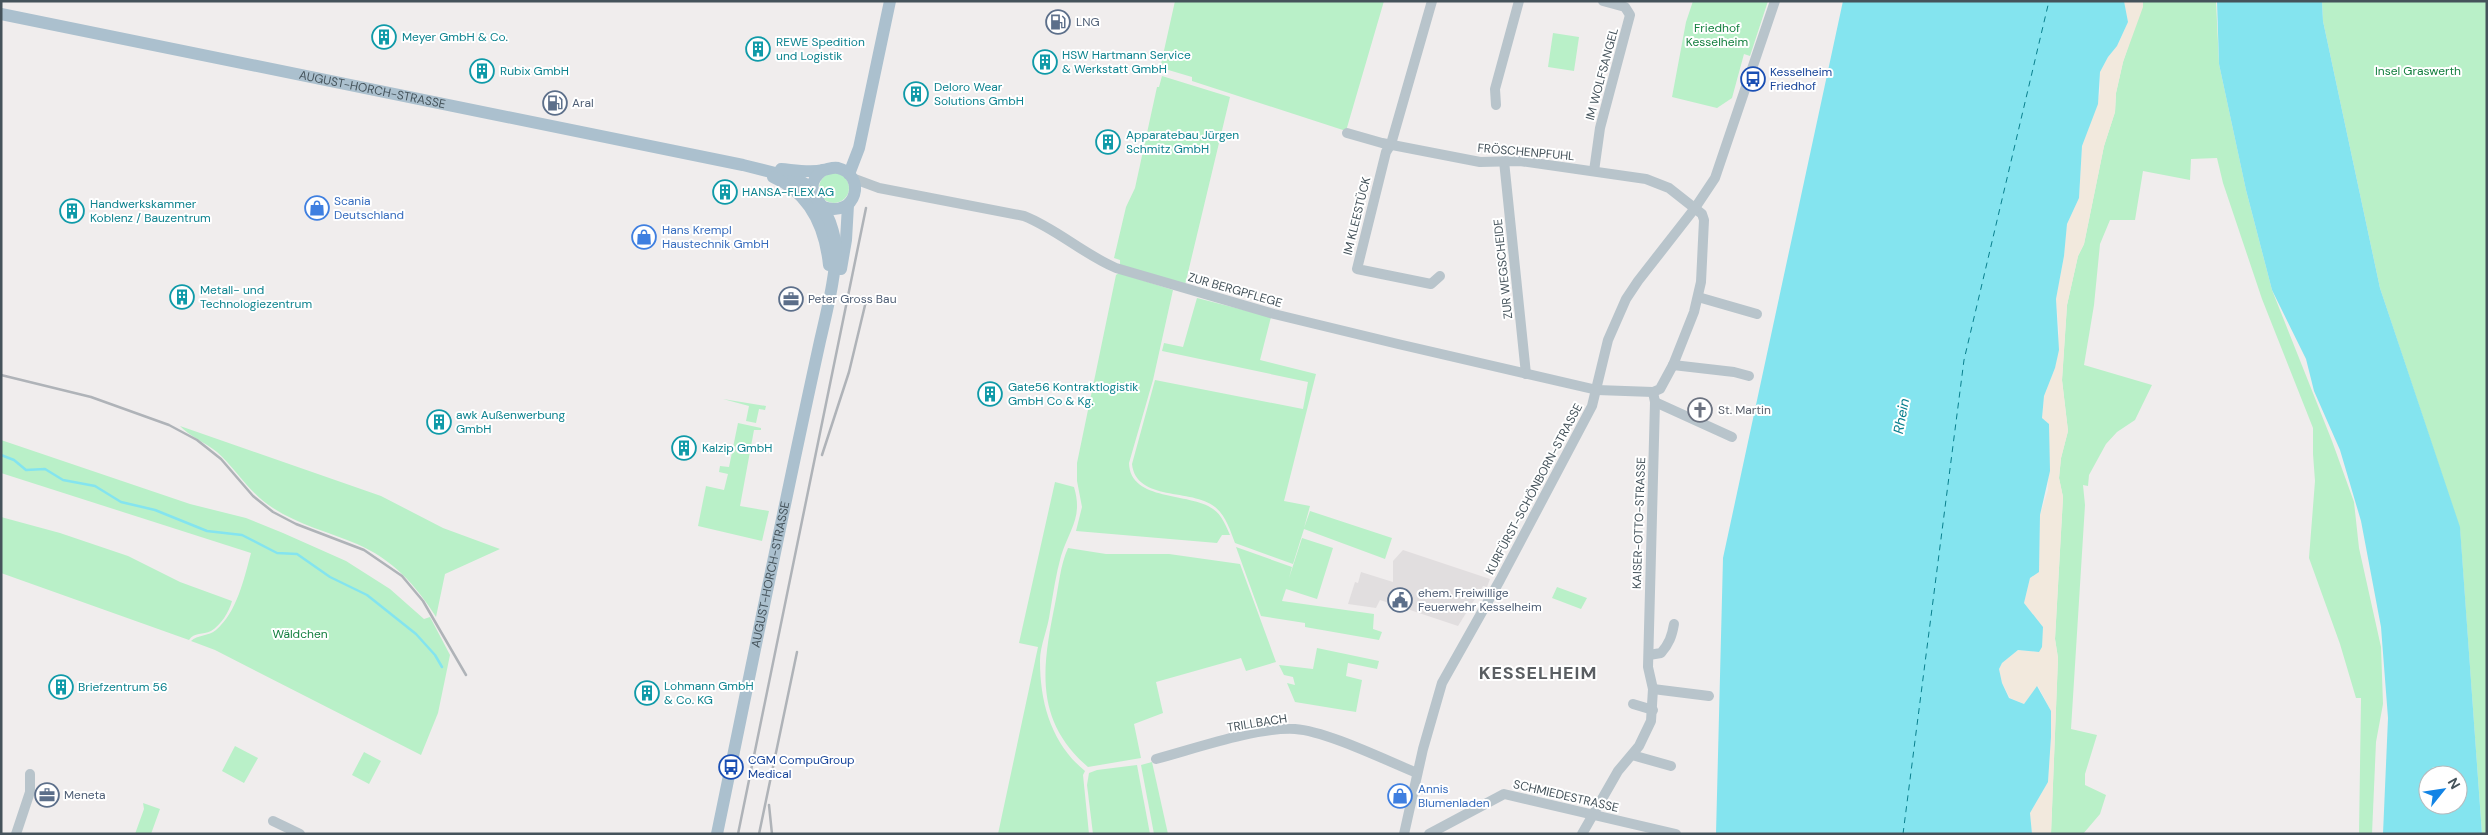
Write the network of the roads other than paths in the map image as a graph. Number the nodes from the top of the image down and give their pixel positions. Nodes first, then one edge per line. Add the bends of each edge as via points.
1 (890, 1) edge
2 (1432, 1) edge
3 (1519, 1) edge
4 (1603, 1) edge
5 (1775, 1) edge
6 (1, 14) edge
7 (1496, 105) dead end
8 (1347, 133) dead end
9 (861, 140) junction
10 (1391, 144) junction
11 (1504, 161) junction
12 (743, 165) junction
13 (828, 169) junction
14 (1594, 171) junction
15 (851, 176) junction
16 (812, 188) junction
17 (878, 188) junction
18 (850, 202) junction
19 (823, 207) junction
20 (1695, 208) junction
21 (1440, 276) dead end
22 (830, 286) junction
23 (1698, 297) junction
24 (826, 314) junction
25 (1757, 314) dead end
26 (1673, 365) junction
27 (1526, 374) junction
28 (1749, 376) dead end
29 (1597, 390) junction
30 (1654, 397) junction
31 (1732, 437) dead end
32 (1674, 624) dead end
33 (1649, 655) junction
34 (1652, 689) junction
35 (1710, 696) dead end
36 (1633, 704) dead end
37 (1653, 710) junction
38 (1632, 755) junction
39 (1156, 759) dead end
40 (1671, 766) dead end
41 (1417, 773) junction
42 (30, 774) dead end
43 (1592, 815) junction
44 (273, 821) dead end
45 (16, 834) edge
46 (300, 834) edge
47 (717, 834) edge
48 (1404, 834) edge
49 (1428, 834) edge
50 (1582, 834) edge
51 (1676, 834) edge

1 - 9 main road
2 - 10 street
3 - 7 street via 1496,82
4 - 14 street, IM WOLFSANGEL via 1624,6 1630,15 1600,128
5 - 20 street, KURFÜRST-SCHÖNBORN-STRASSE via 1715,178
6 - 12 main road, AUGUST-HORCH-STRASSE
8 - 10 street, FRÖSCHENPFUHL
9 - 13 main road via 849,157
9 - 15 main road
10 - 11 street, FRÖSCHENPFUHL via 1480,162
10 - 21 street, IM KLEESTÜCK via 1386,152 1356,269 1431,284
11 - 14 street, FRÖSCHENPFUHL
11 - 27 street, ZUR WEGSCHEIDE
12 - 13 main road, AUGUST-HORCH-STRASSE
12 - 16 main road, AUGUST-HORCH-STRASSE via 794,178
12 - 22 main road via 790,187 809,205 823,230
13 - 15 main road, AUGUST-HORCH-STRASSE
13 - 16 main road via 815,178
14 - 20 street, FRÖSCHENPFUHL via 1660,183
15 - 17 street, ZUR BERGPFLEGE
15 - 18 main road, AUGUST-HORCH-STRASSE via 855,189
16 - 19 main road, AUGUST-HORCH-STRASSE via 813,195
17 - 18 street
17 - 27 street, ZUR BERGPFLEGE via 1024,216 1116,268 1274,314
18 - 19 main road via 838,210
18 - 24 main road, AUGUST-HORCH-STRASSE via 842,265
19 - 22 main road, AUGUST-HORCH-STRASSE via 835,240 836,255
20 - 23 street via 1704,220
20 - 29 street, KURFÜRST-SCHÖNBORN-STRASSE via 1626,299 1608,340
22 - 24 main road, AUGUST-HORCH-STRASSE
23 - 25 street
23 - 26 street
24 - 47 main road, AUGUST-HORCH-STRASSE
26 - 28 street
26 - 30 street
27 - 29 street, ZUR BERGPFLEGE
29 - 30 street, ZUR BERGPFLEGE
29 - 41 street, KURFÜRST-SCHÖNBORN-STRASSE via 1592,406 1500,580 1442,683
30 - 31 street
30 - 33 street, KAISER-OTTO-STRASSE
32 - 33 street via 1667,646 1661,653
33 - 34 street, KAISER-OTTO-STRASSE
34 - 35 street
34 - 37 street, KAISER-OTTO-STRASSE
36 - 37 street
37 - 38 street, KAISER-OTTO-STRASSE via 1651,722
38 - 40 street
38 - 43 street, KAISER-OTTO-STRASSE via 1618,771
39 - 41 street, TRILLBACH via 1240,737 1295,729 1323,736
41 - 48 street, KURFÜRST-SCHÖNBORN-STRASSE
42 - 45 street via 30,792
43 - 49 street, SCHMIEDESTRASSE via 1504,794
43 - 50 street, KAISER-OTTO-STRASSE
43 - 51 street, SCHMIEDESTRASSE
44 - 46 street

